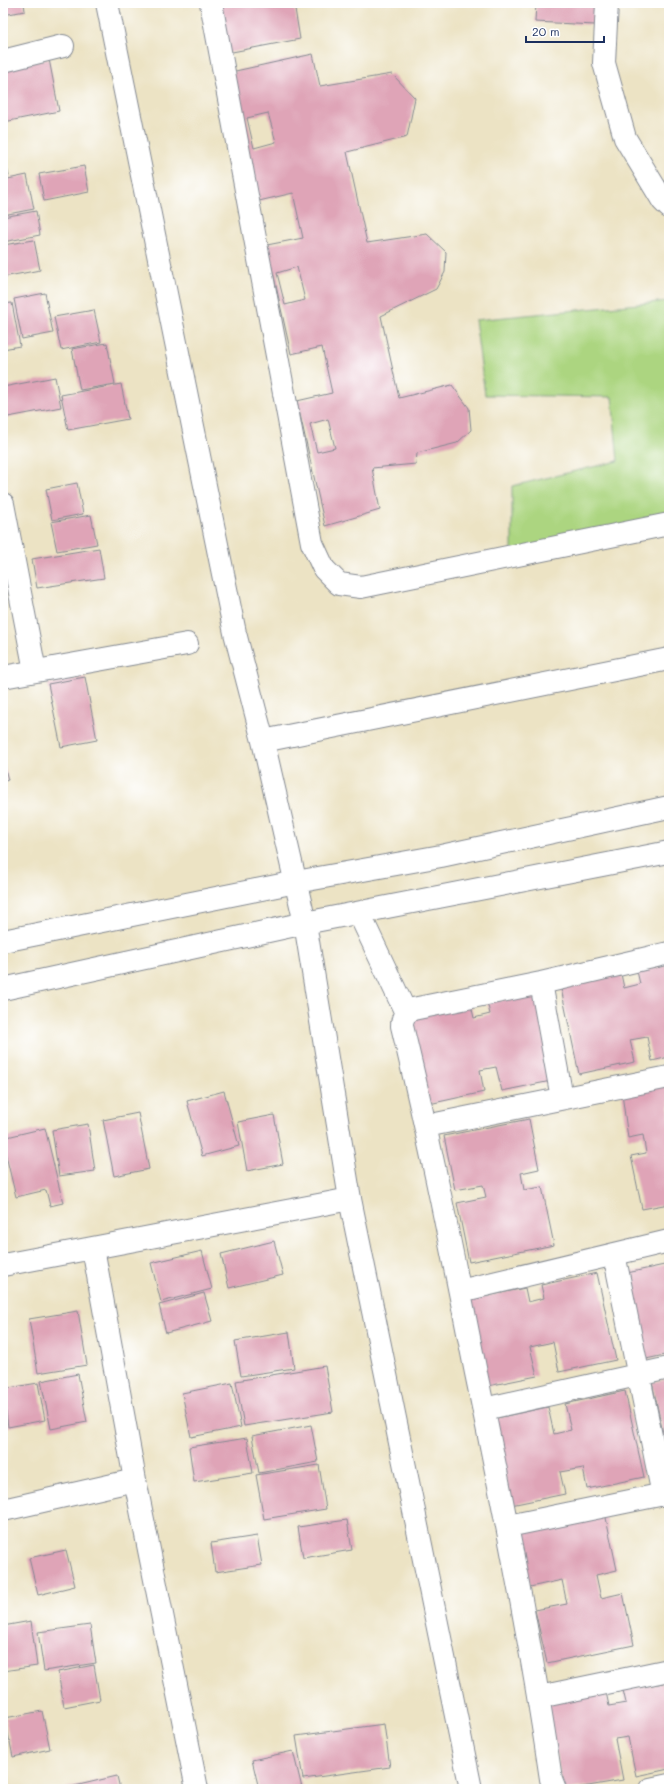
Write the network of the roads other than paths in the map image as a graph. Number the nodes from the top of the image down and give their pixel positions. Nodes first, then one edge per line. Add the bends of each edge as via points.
1 (107, 3) edge
2 (211, 3) edge
3 (607, 3) edge
4 (64, 46) dead end
5 (3, 61) edge
6 (669, 207) edge
7 (3, 504) edge
8 (669, 524) edge
9 (187, 644) dead end
10 (669, 659) edge
11 (34, 671) junction
12 (3, 677) edge
13 (262, 741) junction
14 (669, 807) edge
15 (669, 852) edge
16 (296, 882) junction
17 (359, 913) junction
18 (305, 923) junction
19 (3, 941) edge
20 (669, 953) edge
21 (541, 983) junction
22 (3, 989) edge
23 (406, 1013) junction
24 (669, 1077) edge
25 (562, 1098) junction
26 (426, 1126) junction
27 (350, 1199) junction
28 (669, 1241) edge
29 (93, 1248) junction
30 (614, 1254) junction
31 (3, 1265) edge
32 (460, 1291) junction
33 (669, 1368) edge
34 (639, 1375) junction
35 (484, 1409) junction
36 (135, 1480) junction
37 (666, 1494) edge
38 (3, 1510) edge
39 (508, 1526) junction
40 (669, 1670) edge
41 (539, 1697) junction
42 (669, 1785) edge
43 (197, 1789) edge
44 (470, 1789) edge
45 (555, 1789) edge
46 (650, 1789) edge

1 - 13 street via 235,633
2 - 8 street via 312,543 324,569 339,584 361,587
3 - 6 street via 604,63 625,138
4 - 5 street
7 - 11 street
9 - 11 street
10 - 13 street
11 - 12 street
13 - 16 street
14 - 16 street via 441,856
15 - 17 street
16 - 18 street
16 - 19 street
17 - 18 street
17 - 23 street
18 - 22 street
18 - 27 street
20 - 21 street
21 - 23 street via 413,1009
21 - 25 street
23 - 26 street via 402,1019 402,1026
24 - 25 street
25 - 26 street
26 - 32 street
27 - 29 street
27 - 44 street
28 - 30 street
29 - 31 street
29 - 36 street
30 - 32 street
30 - 34 street
32 - 35 street
33 - 34 street
34 - 35 street
34 - 37 street
35 - 39 street
36 - 38 street
36 - 43 street
37 - 39 street
39 - 41 street
40 - 41 street
41 - 45 street via 551,1779
42 - 46 street

